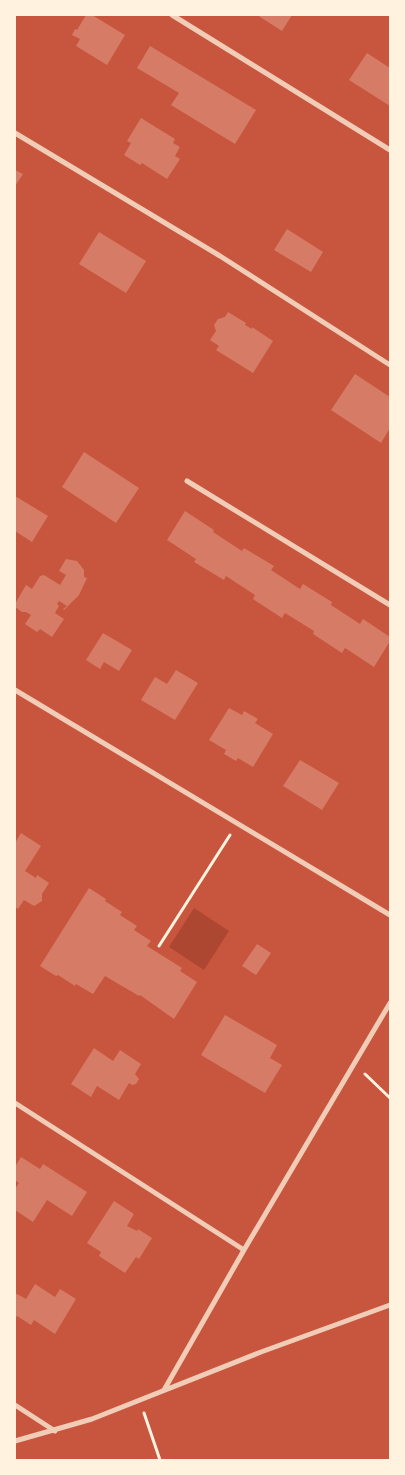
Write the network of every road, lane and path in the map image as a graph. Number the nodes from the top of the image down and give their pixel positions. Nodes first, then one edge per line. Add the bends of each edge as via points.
1 (172, 15) edge
2 (15, 133) edge
3 (390, 150) edge
4 (390, 364) edge
5 (187, 481) dead end
6 (390, 605) edge
7 (15, 690) edge
8 (238, 823) junction
9 (390, 915) edge
10 (159, 946) dead end
11 (390, 1003) edge
12 (355, 1063) junction
13 (390, 1098) edge
14 (15, 1104) edge
15 (244, 1250) junction
16 (390, 1305) edge
17 (164, 1390) junction
18 (140, 1400) junction
19 (15, 1405) edge
20 (55, 1431) junction
21 (15, 1441) edge
22 (160, 1460) edge

1 - 3 street
2 - 4 street via 220,256
5 - 6 street
7 - 8 street
8 - 9 street
8 - 10 path
11 - 12 street
12 - 13 path
12 - 15 street
14 - 15 street
15 - 17 street
16 - 17 street
17 - 18 street
18 - 20 street
18 - 22 path
19 - 20 street
20 - 21 street

